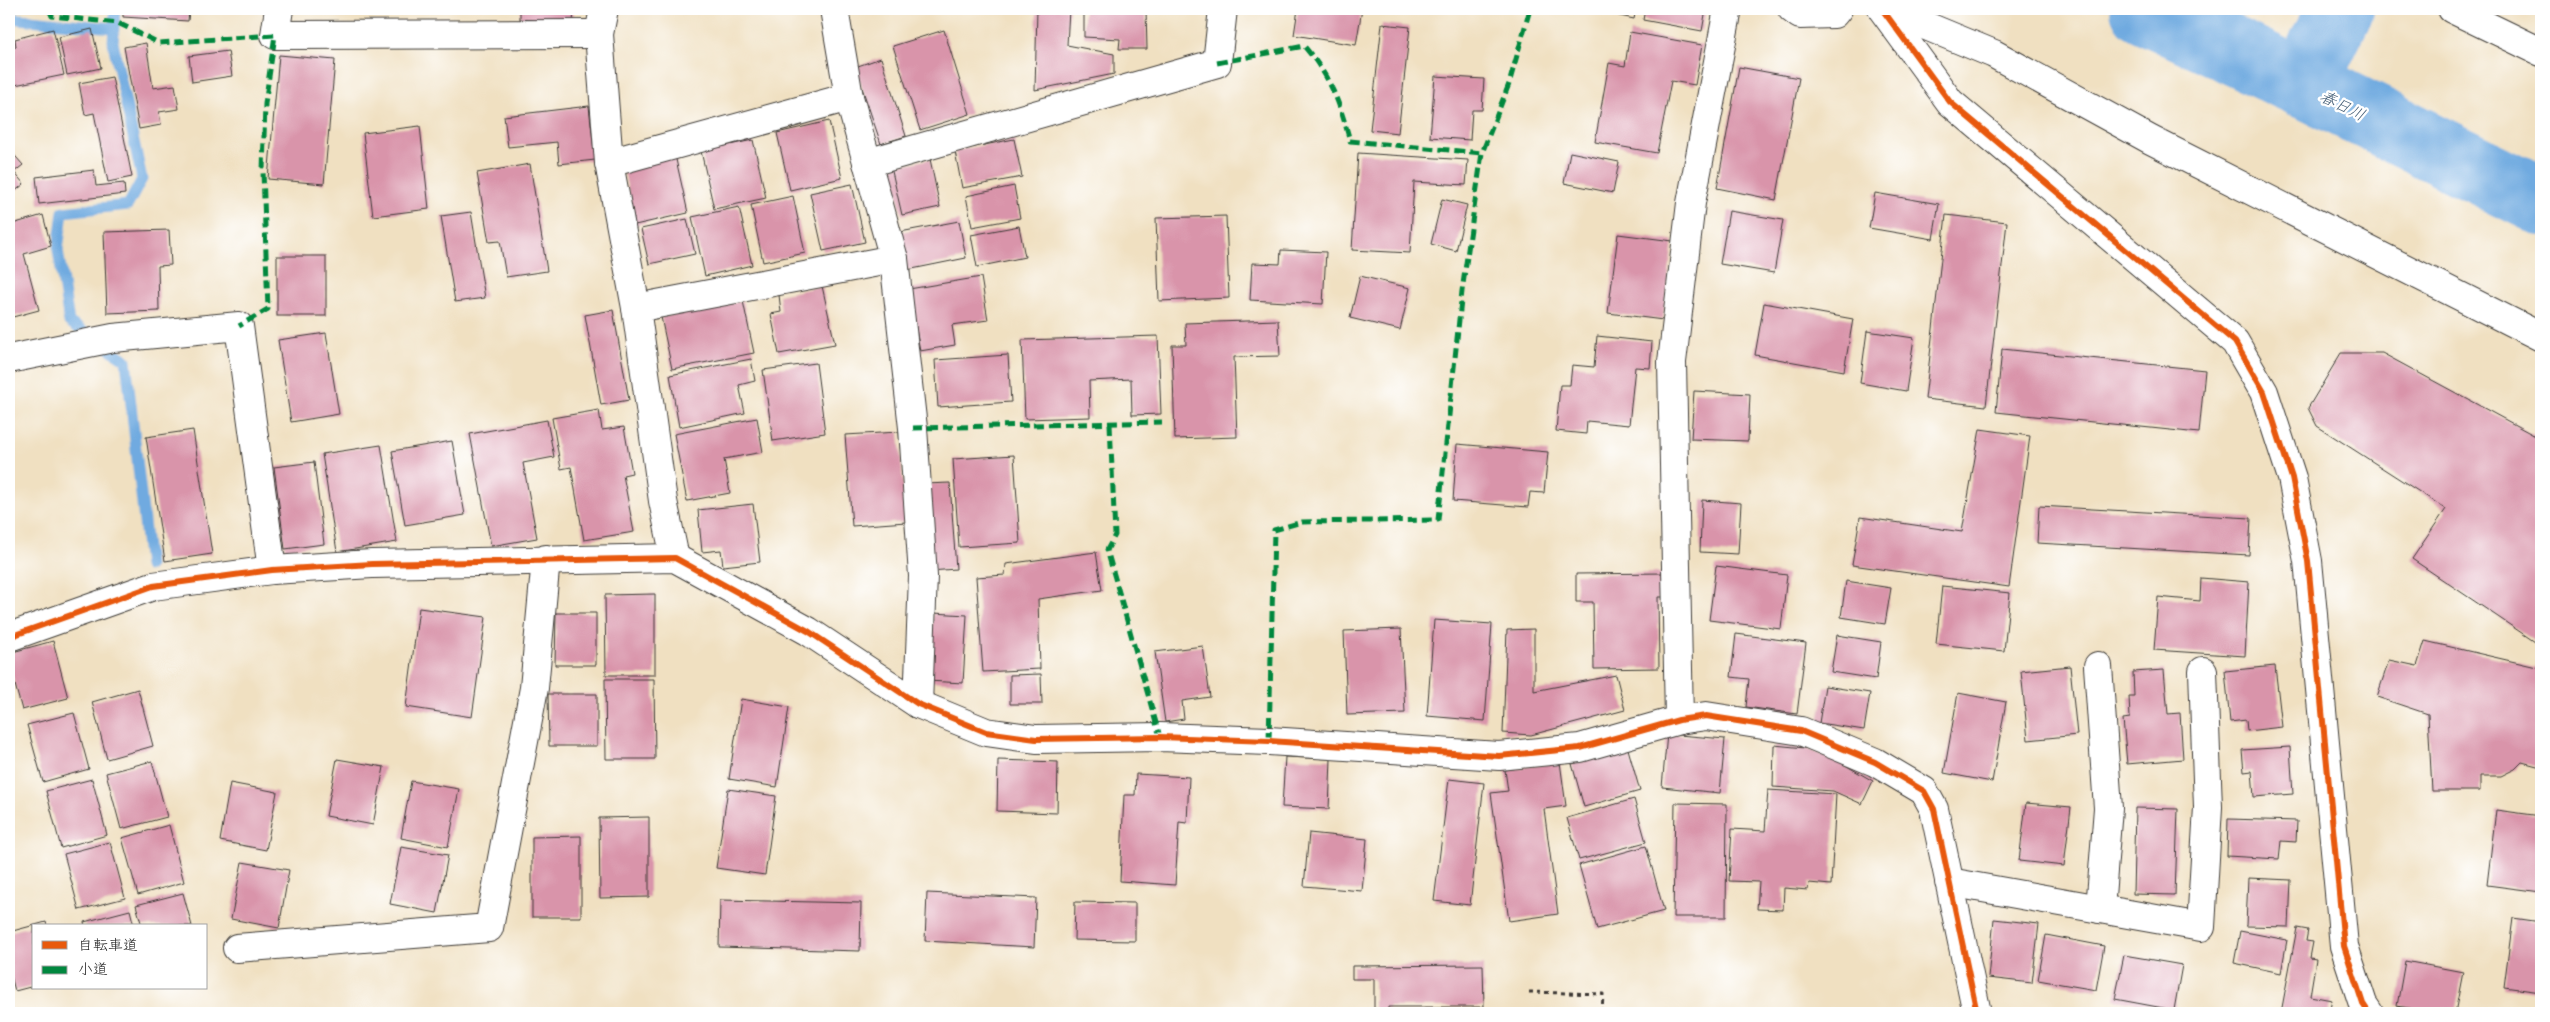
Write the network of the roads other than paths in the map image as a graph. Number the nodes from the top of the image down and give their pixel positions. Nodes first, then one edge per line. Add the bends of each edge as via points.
1 (279, 9) edge
2 (834, 9) edge
3 (1223, 9) edge
4 (1728, 9) edge
5 (1792, 9) edge
6 (1838, 9) edge
7 (1883, 9) edge
8 (2452, 9) edge
9 (601, 21) edge
10 (2541, 52) edge
11 (849, 97) junction
12 (609, 163) junction
13 (867, 164) junction
14 (894, 259) junction
15 (636, 308) junction
16 (2541, 337) edge
17 (9, 359) edge
18 (675, 558) junction
19 (546, 559) junction
20 (272, 570) junction
21 (9, 637) edge
22 (2098, 666) dead end
23 (2203, 671) dead end
24 (918, 704) junction
25 (1680, 720) junction
26 (1950, 882) junction
27 (2100, 909) junction
28 (237, 948) dead end
29 (1977, 1013) edge
30 (2369, 1013) edge

1 - 9 street via 276,35
2 - 11 street
3 - 13 street via 1217,63
4 - 25 street via 1691,203 1672,362
5 - 6 street via 1800,15 1834,14
7 - 16 street via 1994,54 2151,140
7 - 30 street via 1950,102 2235,342 2264,392 2292,478 2308,562 2344,946
8 - 10 street
9 - 12 street
11 - 12 street
11 - 13 street
12 - 15 street
13 - 14 street
14 - 15 street
14 - 24 street via 913,428 923,576
15 - 18 street via 663,501
17 - 20 street via 112,338 240,326
18 - 19 street
18 - 24 street via 808,631
19 - 20 street
19 - 28 street via 534,688 489,928
20 - 21 street via 153,586
22 - 27 street via 2108,808
23 - 27 street via 2208,807 2201,927
24 - 25 street via 986,732 1036,739 1190,738 1500,756 1580,748
25 - 26 street via 1706,716 1801,731 1875,762 1924,791 1934,809
26 - 27 street
26 - 29 street

